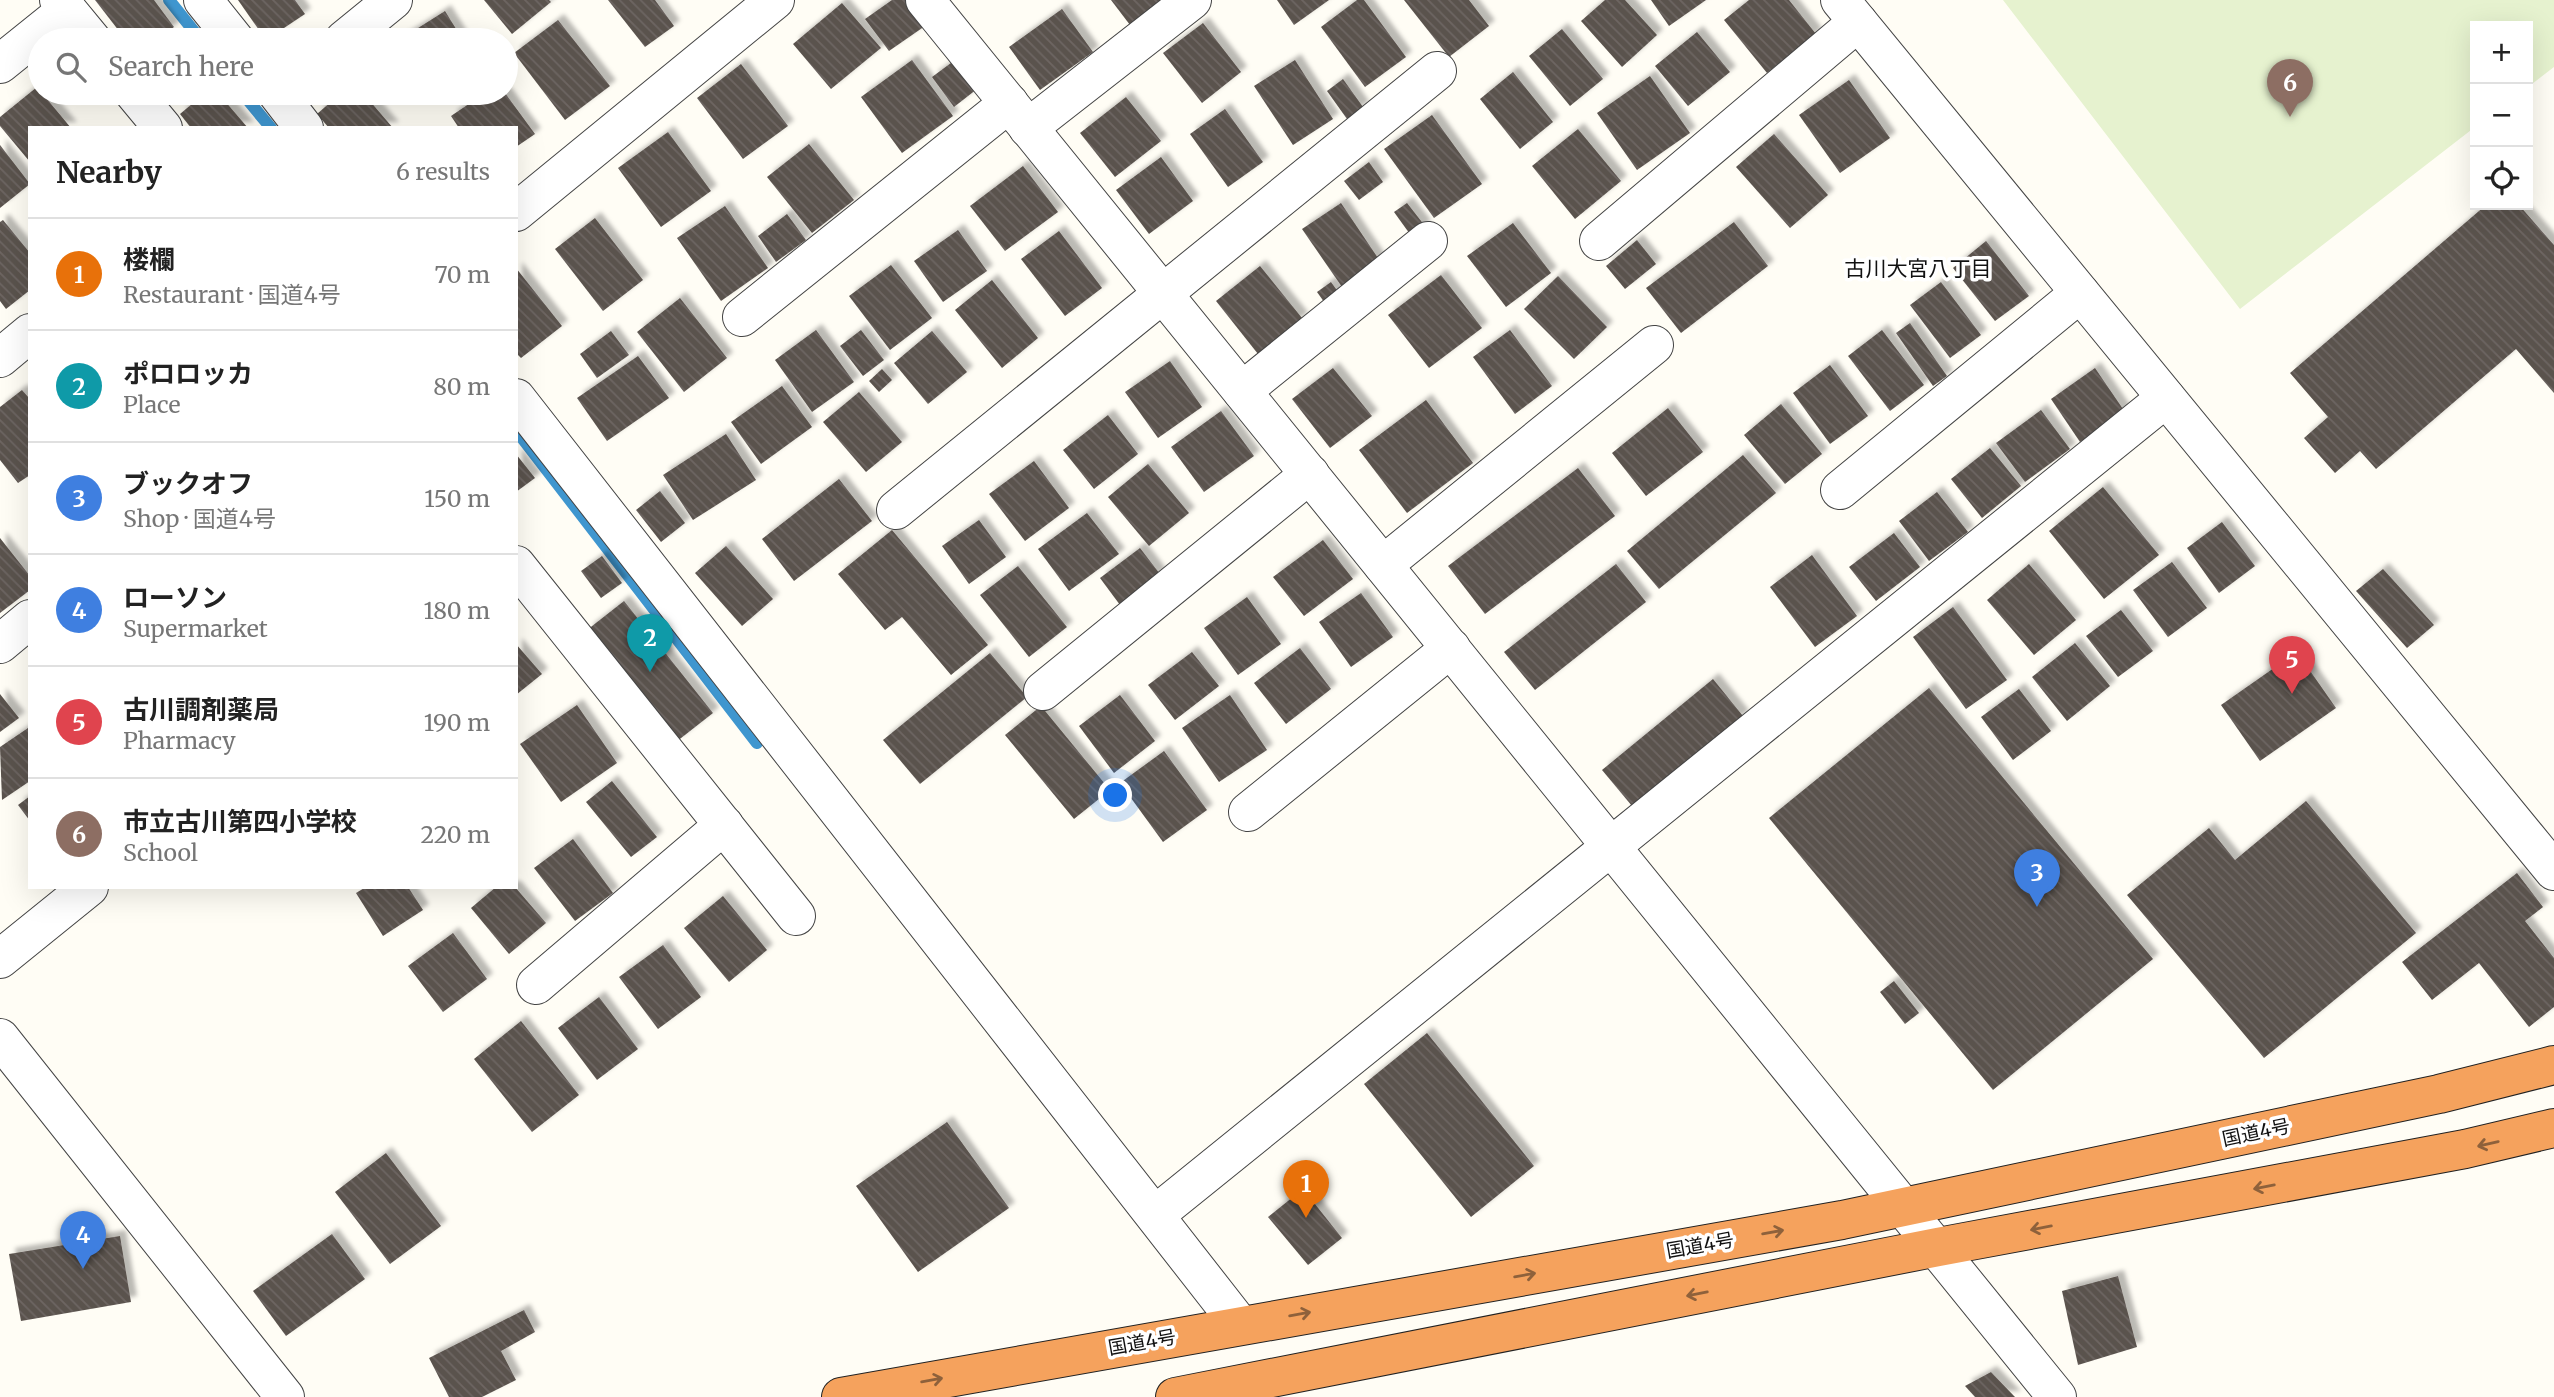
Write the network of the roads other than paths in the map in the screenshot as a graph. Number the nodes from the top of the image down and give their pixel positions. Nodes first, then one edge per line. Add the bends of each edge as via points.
1 (203, 0) edge
2 (393, 0) edge
3 (775, 0) edge
4 (925, 0) edge
5 (1192, 0) edge
6 (63, 5) edge
7 (1849, 11) edge
8 (38, 28) edge
9 (82, 28) edge
10 (225, 28) edge
11 (359, 28) edge
12 (28, 38) edge
13 (0, 64) edge
14 (1437, 71) dead end
15 (144, 105) edge
16 (287, 105) edge
17 (1018, 116) junction
18 (161, 126) edge
19 (303, 126) edge
20 (518, 210) edge
21 (1428, 241) dead end
22 (1599, 241) dead end
23 (2080, 293) junction
24 (1163, 294) junction
25 (742, 317) dead end
26 (28, 335) edge
27 (1654, 345) dead end
28 (0, 358) edge
29 (1242, 391) junction
30 (2166, 398) junction
31 (518, 401) edge
32 (1310, 474) junction
33 (1840, 490) dead end
34 (896, 510) dead end
35 (1383, 565) junction
36 (518, 568) edge
37 (28, 621) edge
38 (0, 644) edge
39 (1451, 648) junction
40 (1043, 691) dead end
41 (1248, 812) dead end
42 (724, 825) junction
43 (1611, 847) junction
44 (2554, 871) edge
45 (87, 889) edge
46 (796, 916) dead end
47 (0, 959) edge
48 (536, 985) dead end
49 (0, 1038) edge
50 (2554, 1065) edge
51 (2554, 1128) edge
52 (1903, 1206) junction
53 (1156, 1215) junction
54 (1938, 1247) junction
55 (1240, 1325) junction
56 (1184, 1396) edge
57 (285, 1397) edge
58 (841, 1397) edge
59 (2057, 1397) edge

1 - 10 street
2 - 11 street
3 - 20 street
4 - 17 street
5 - 17 street
6 - 8 street
6 - 9 street
7 - 22 street
7 - 23 street
12 - 13 street
14 - 24 street
15 - 18 street
16 - 19 street
17 - 24 street
17 - 25 street
21 - 29 street
23 - 30 street
23 - 33 street
24 - 29 street
24 - 34 street
26 - 28 street
27 - 35 street
29 - 32 street
30 - 43 street
30 - 44 street
31 - 53 street
32 - 35 street
32 - 40 street
35 - 39 street
36 - 42 street
37 - 38 street
39 - 41 street
39 - 43 street
42 - 46 street
42 - 48 street
43 - 52 street
43 - 53 street
45 - 47 street
49 - 57 street
50 - 52 highway, 国道4号 via 2439,1094
51 -> 54 highway via 2465,1149
52 - 54 street
55 -> 52 highway, 国道4号
53 - 55 street
54 -> 56 highway
54 - 59 street
58 -> 55 highway, 国道4号

